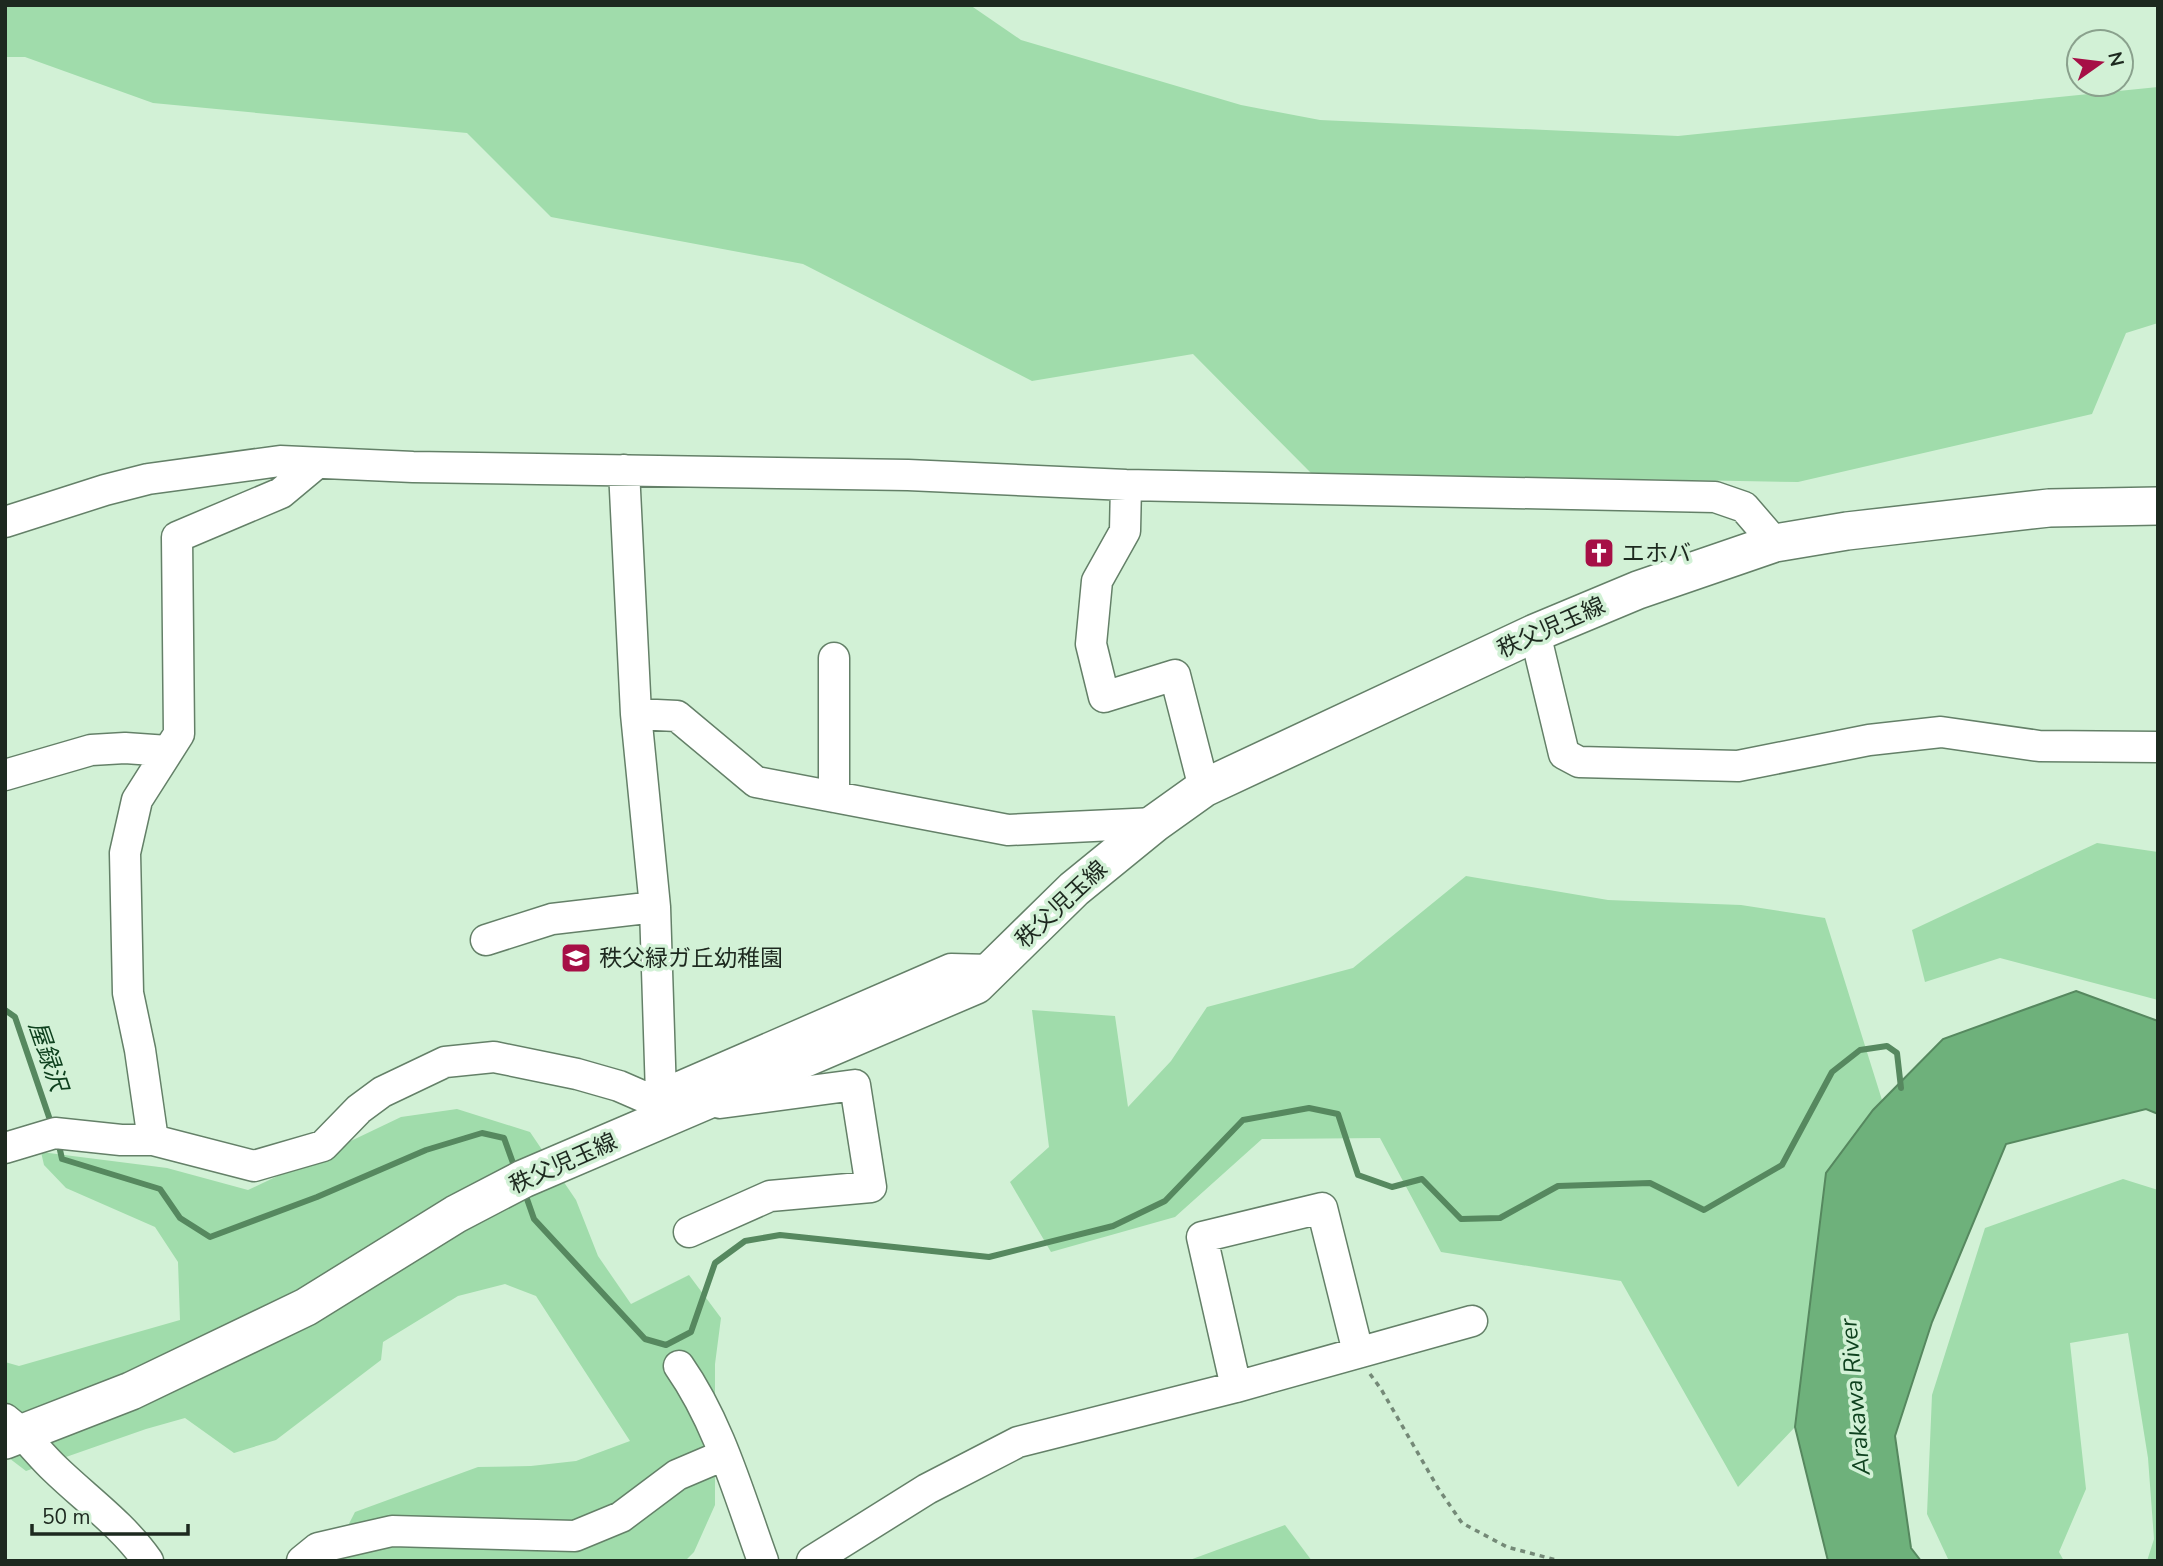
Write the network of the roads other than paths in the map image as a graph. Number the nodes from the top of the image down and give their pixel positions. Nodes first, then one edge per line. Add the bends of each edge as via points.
1 (317, 463) junction
2 (624, 470) junction
3 (1126, 485) junction
4 (2158, 506) edge
5 (5, 522) edge
6 (1775, 543) junction
7 (1535, 633) junction
8 (834, 658) dead end
9 (636, 714) junction
10 (2158, 747) edge
11 (168, 751) junction
12 (5, 775) edge
13 (1204, 788) junction
14 (834, 797) junction
15 (1155, 823) junction
16 (655, 907) junction
17 (486, 940) dead end
18 (991, 970) junction
19 (661, 1096) junction
20 (695, 1106) junction
21 (153, 1140) junction
22 (5, 1148) edge
23 (689, 1232) dead end
24 (1472, 1321) dead end
25 (1345, 1356) junction
26 (679, 1366) dead end
27 (1236, 1387) junction
28 (11, 1431) edge
29 (724, 1455) junction
30 (148, 1561) edge
31 (302, 1561) edge
32 (763, 1561) edge
33 (812, 1561) edge

1 - 2 street
1 - 5 street via 280,461 148,479
1 - 11 street via 281,493 177,537 179,734
2 - 3 street
2 - 9 street
3 - 6 street via 1715,497 1744,507
3 - 13 street via 1125,531 1097,581 1091,643 1104,697 1175,675
4 - 6 main road, 秩父児玉線 via 2049,508
6 - 7 main road, 秩父児玉線 via 1638,590
7 - 10 street via 1564,754 1579,762 1738,766 1869,740 1941,732 2039,746
7 - 13 main road, 秩父児玉線
8 - 14 street
9 - 14 street via 677,716 756,782
9 - 16 street
11 - 12 street via 91,750
11 - 21 street via 137,800 125,853 128,993
13 - 15 main road, 秩父児玉線
14 - 15 street via 1008,830
15 - 18 main road, 秩父児玉線 via 1074,889
16 - 17 street via 552,919
16 - 19 street
18 - 19 street via 951,969
18 - 20 main road, 秩父児玉線 via 976,985
19 - 21 street via 642,1096 577,1074 494,1057 445,1062 382,1092 323,1146 254,1166
20 - 23 street via 855,1085 871,1187 770,1196
20 - 28 main road, 秩父児玉線 via 523,1179 456,1214 306,1307 131,1391
21 - 22 street via 55,1133
24 - 25 street
25 - 27 street
25 - 27 street via 1322,1208 1202,1237
26 - 29 street via 696,1390
27 - 33 street via 1018,1442 927,1489
28 - 30 street via 135,1543
29 - 31 street via 677,1475 621,1517 575,1536 391,1531 318,1548
29 - 32 street

